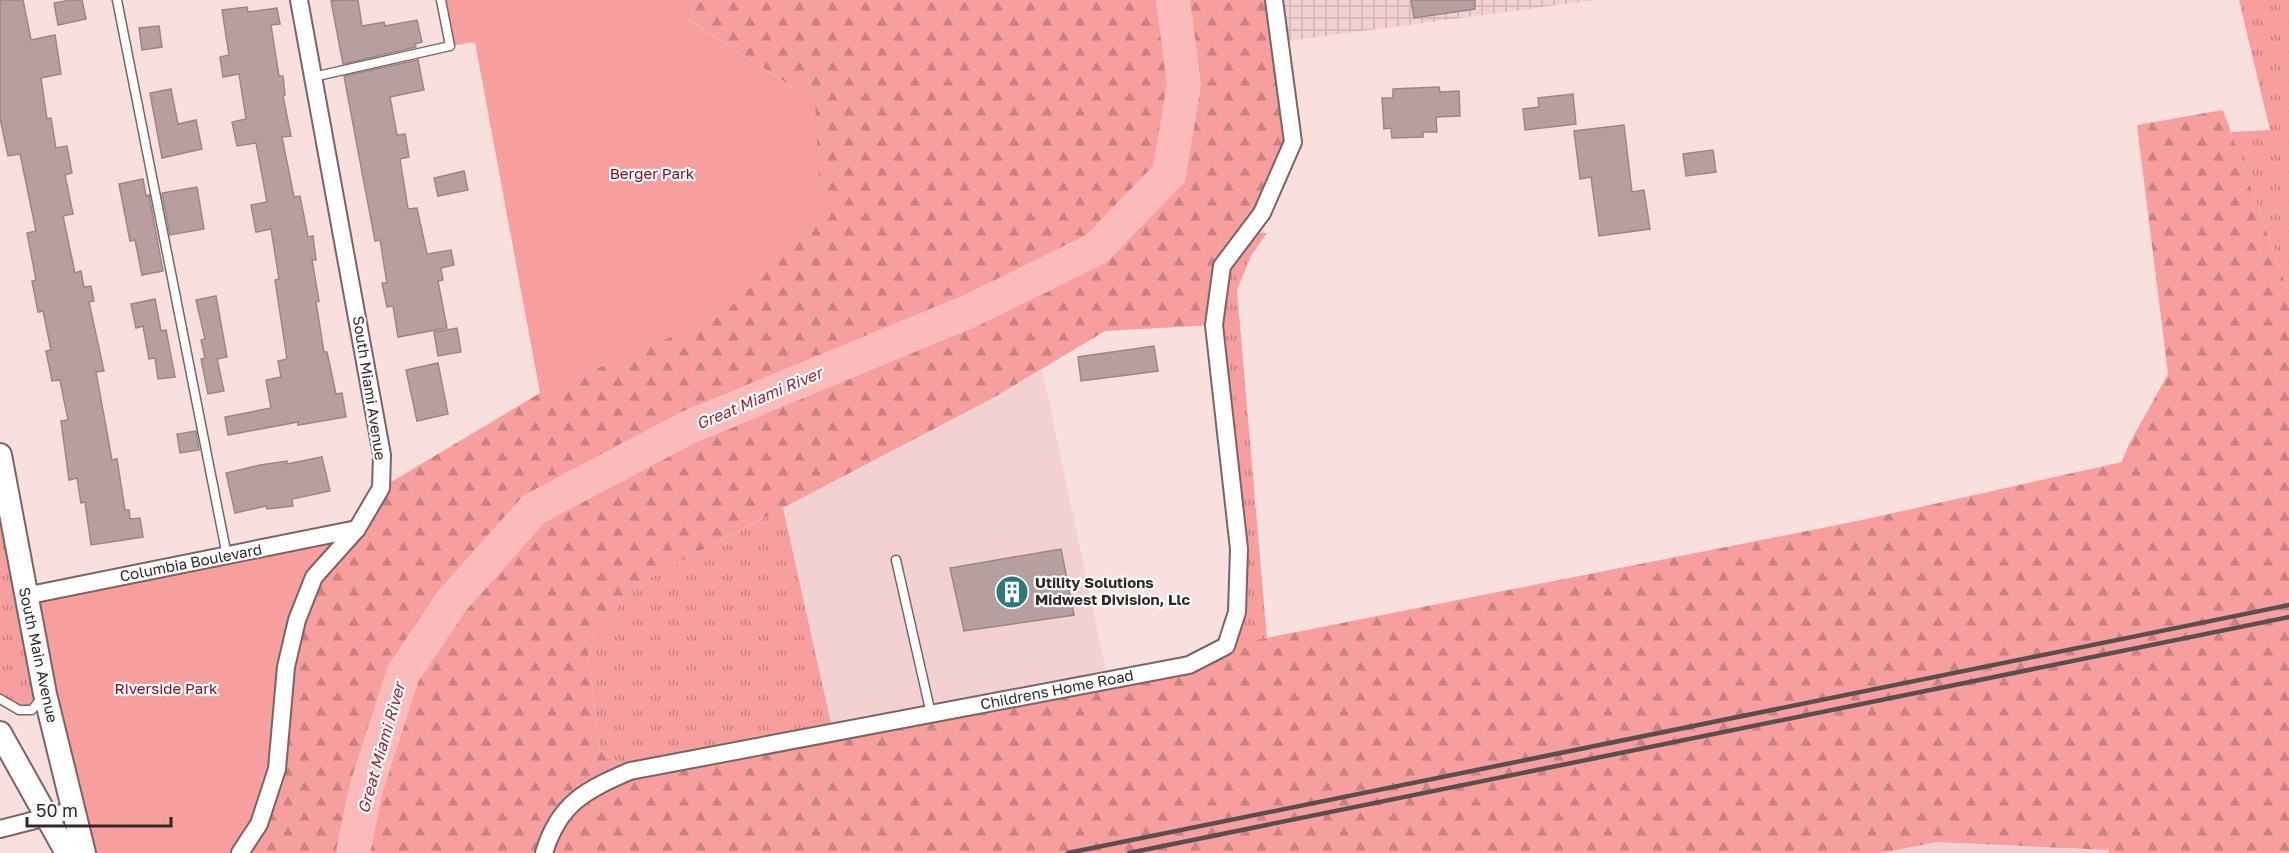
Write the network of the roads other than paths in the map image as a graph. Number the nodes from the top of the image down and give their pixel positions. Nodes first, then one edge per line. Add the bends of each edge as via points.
1 (117, 0) edge
2 (299, 0) edge
3 (441, 0) edge
4 (1274, 0) edge
5 (313, 77) junction
6 (0, 455) edge
7 (357, 529) junction
8 (227, 556) junction
9 (896, 560) dead end
10 (25, 596) junction
11 (45, 694) junction
12 (0, 699) edge
13 (931, 714) junction
14 (0, 733) edge
15 (74, 810) junction
16 (46, 818) junction
17 (0, 829) edge
18 (67, 853) edge
19 (84, 853) edge
20 (240, 853) edge
21 (544, 853) edge

1 - 8 lane
2 - 5 street, South Miami Avenue
3 - 5 lane via 450,46
4 - 13 street, Childrens Home Road via 1293,141 1262,213 1222,266 1214,325 1239,549 1237,612 1226,646 1189,665
5 - 7 street, South Miami Avenue via 382,455 381,488
6 - 10 main road, South Main Avenue
7 - 8 street, Columbia Boulevard
7 - 20 street, South Miami Avenue via 314,577 297,620 286,667 278,769 259,824
8 - 10 street, Columbia Boulevard
9 - 13 lane
10 - 11 main road, South Main Avenue
11 - 12 lane via 32,710 19,710
11 - 15 main road, South Main Avenue
13 - 21 street, Childrens Home Road via 630,771 593,787 567,807 549,836
14 - 16 main road
15 - 16 street
15 - 19 main road, South Main Avenue
16 - 17 street
16 - 18 main road

